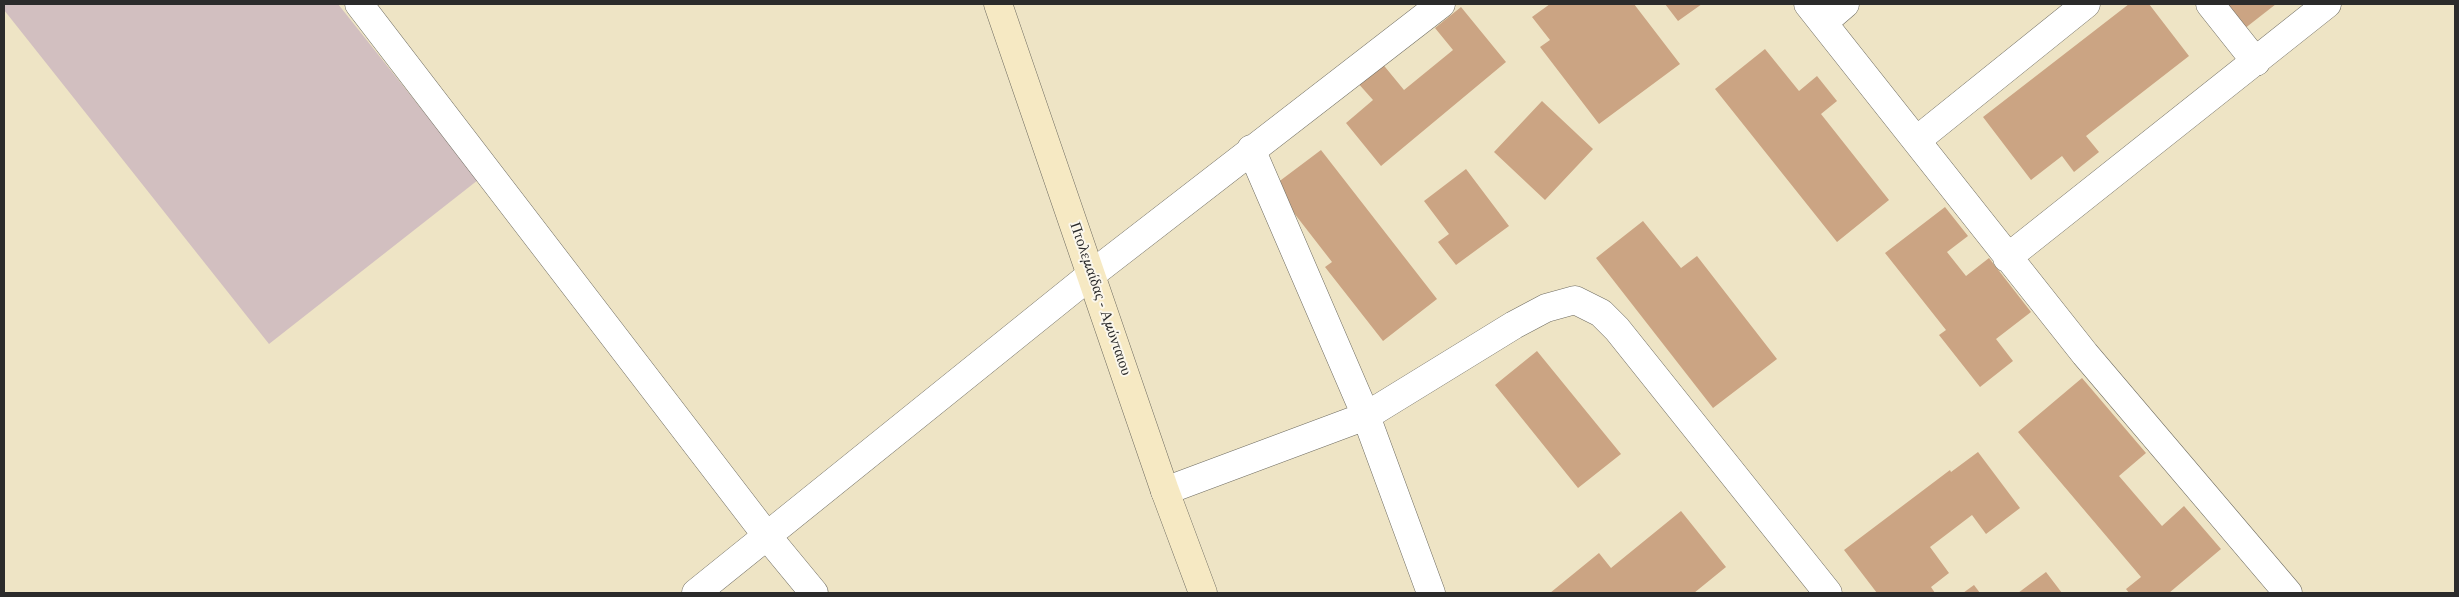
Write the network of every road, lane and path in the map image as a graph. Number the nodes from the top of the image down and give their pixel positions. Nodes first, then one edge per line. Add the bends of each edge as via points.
1 (359, 4) edge
2 (998, 4) edge
3 (1441, 4) edge
4 (1845, 4) edge
5 (2086, 4) edge
6 (2210, 4) edge
7 (2327, 4) edge
8 (1815, 13) edge
9 (2256, 62) junction
10 (1917, 140) junction
11 (1251, 149) junction
12 (2008, 258) junction
13 (1092, 274) junction
14 (1366, 416) junction
15 (1165, 491) junction
16 (767, 536) junction
17 (696, 593) edge
18 (814, 593) edge
19 (1204, 593) edge
20 (1431, 593) edge
21 (1828, 593) edge
22 (2288, 593) edge

1 - 16 street
2 - 13 main road, Πτολεμαίδας - Αμύνταιου
3 - 11 street
4 - 8 street
5 - 10 street
6 - 9 street
7 - 9 street
8 - 10 street
9 - 12 street
10 - 12 street
11 - 13 street
11 - 14 street
12 - 22 street
13 - 15 main road, Πτολεμαίδας - Αμύνταιου
13 - 16 street
14 - 15 street
14 - 20 street
14 - 21 street via 1514,325 1546,308 1575,300 1601,313 1616,329
15 - 19 main road, Πτολεμαίδας - Αμύνταιου
16 - 17 street
16 - 18 street

